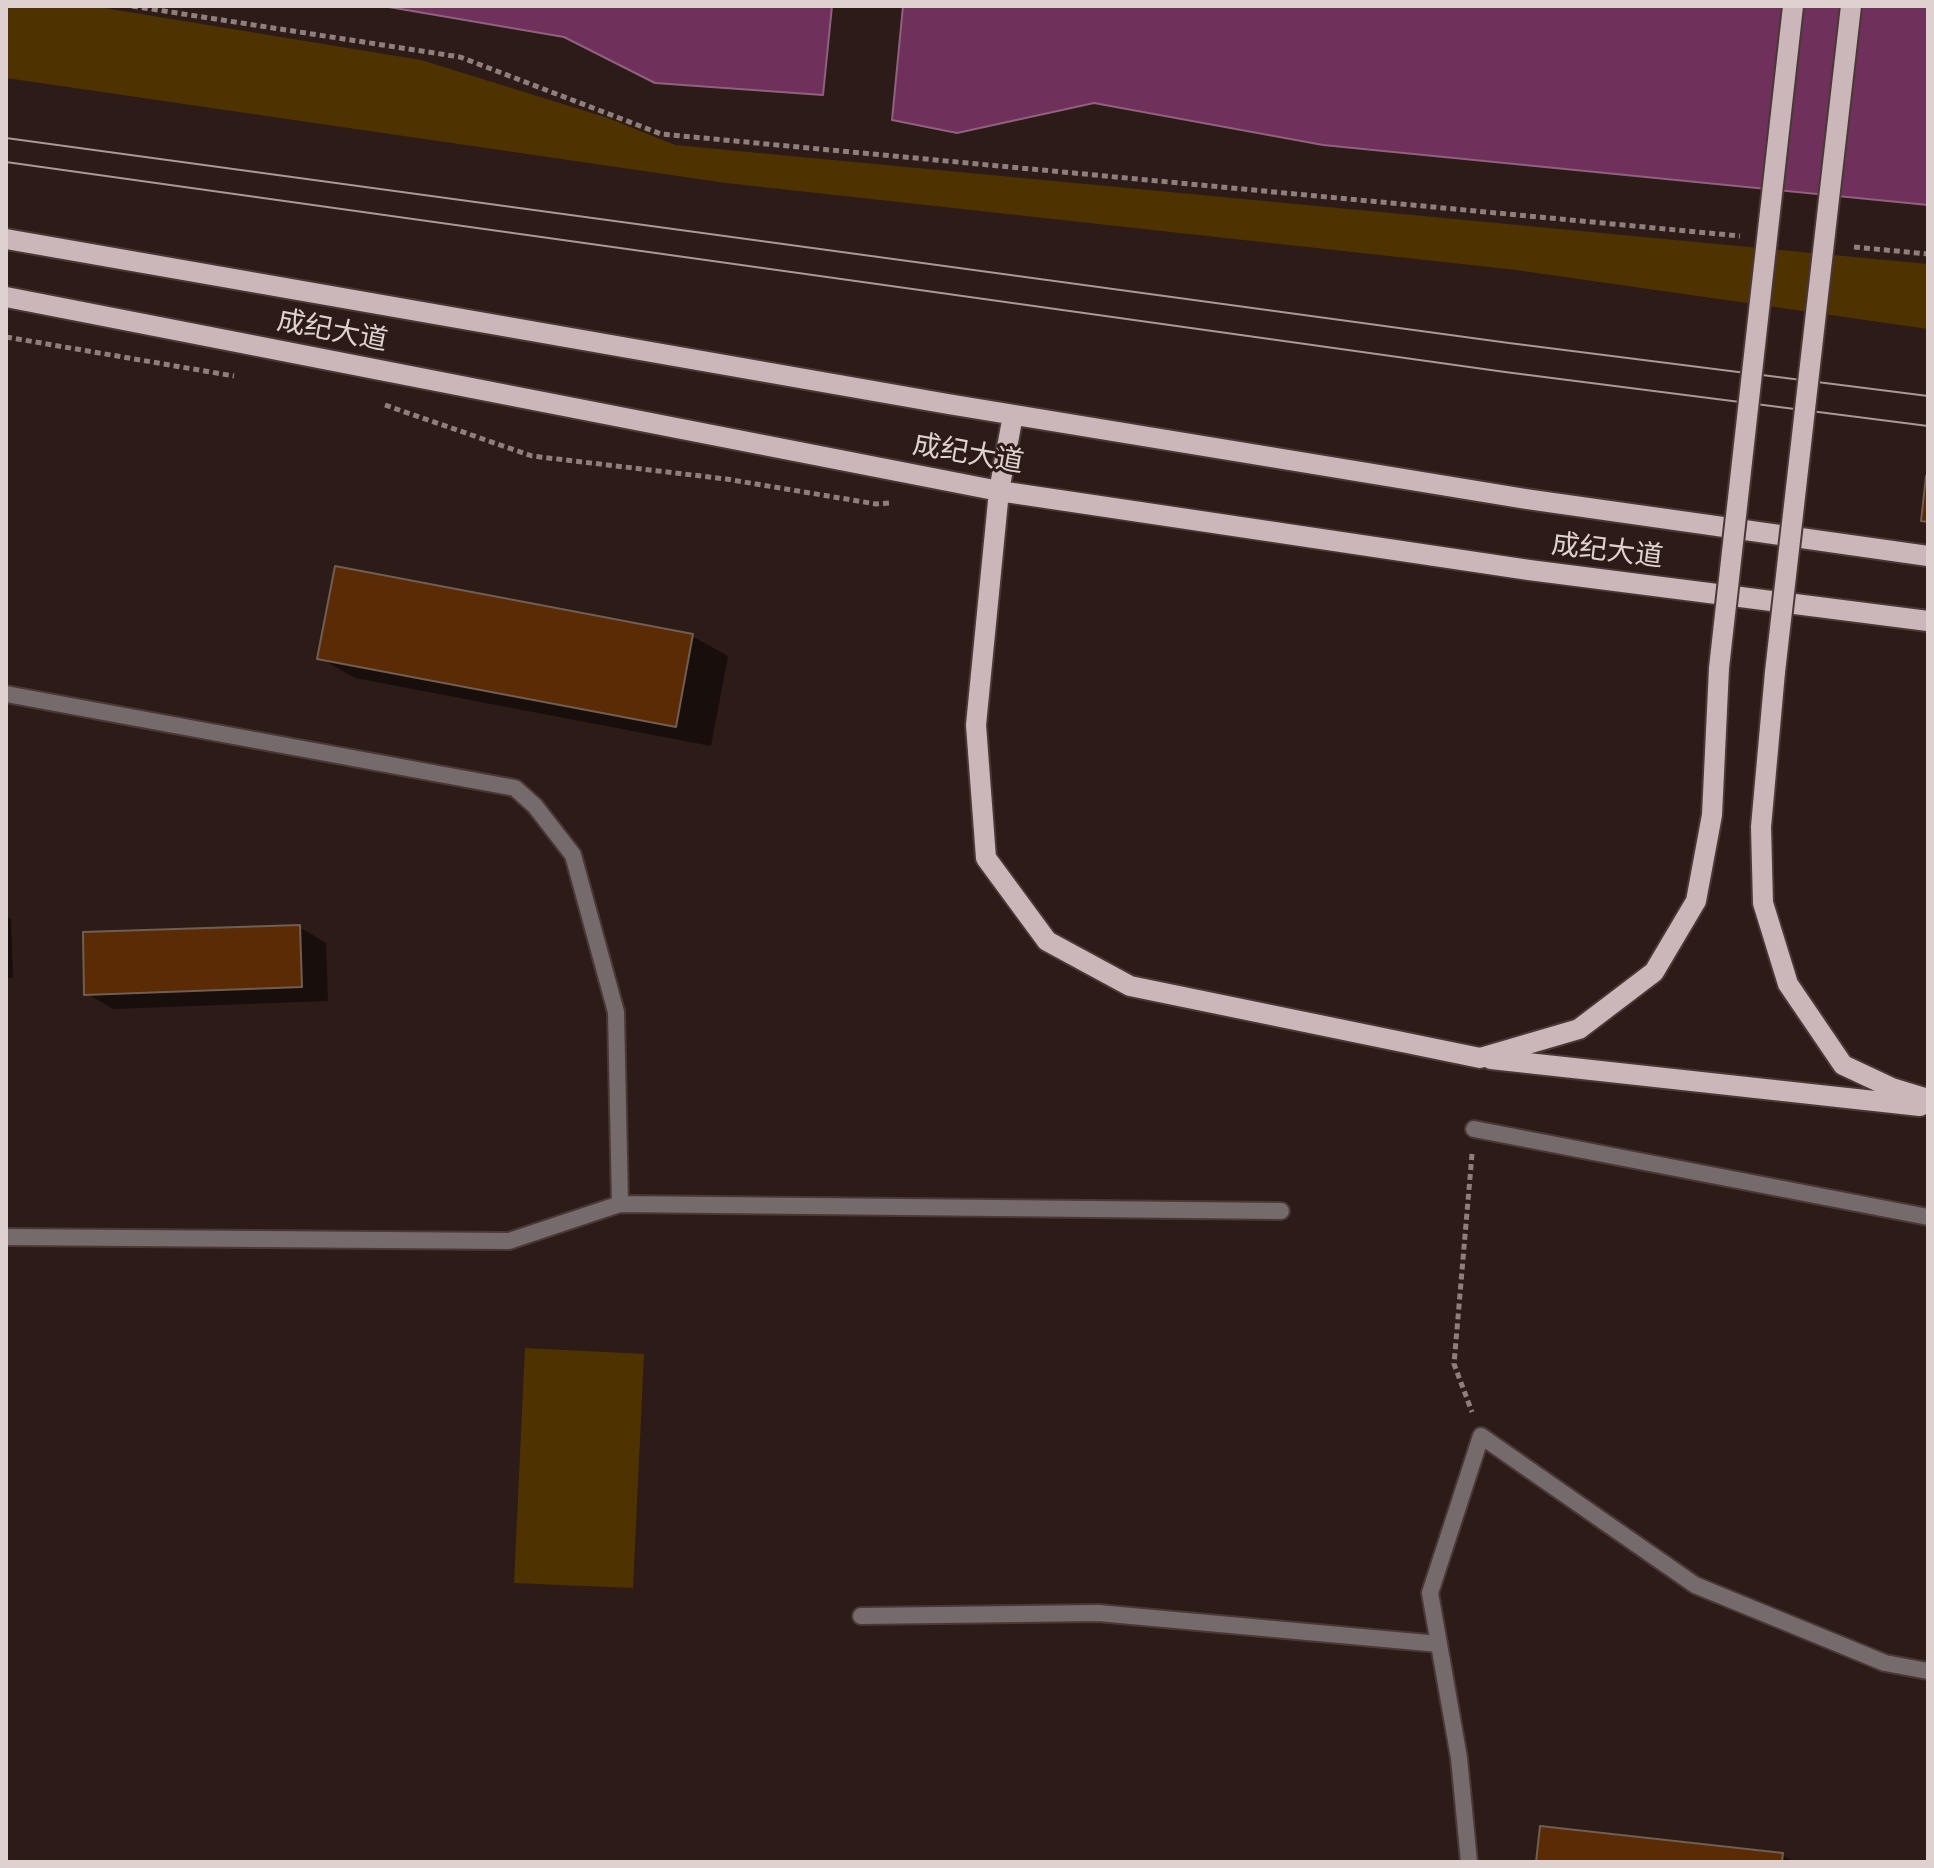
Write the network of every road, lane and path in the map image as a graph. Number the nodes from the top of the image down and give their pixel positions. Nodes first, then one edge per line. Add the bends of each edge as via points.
1 (132, 6) edge
2 (1793, 6) edge
3 (1851, 6) edge
4 (1753, 237) dead end
5 (6, 239) edge
6 (1849, 246) dead end
7 (1928, 254) edge
8 (6, 297) edge
9 (6, 337) edge
10 (241, 377) dead end
11 (380, 403) dead end
12 (1013, 415) junction
13 (999, 491) junction
14 (891, 503) dead end
15 (1928, 556) edge
16 (1928, 621) edge
17 (6, 694) edge
18 (1480, 1058) junction
19 (1928, 1099) edge
20 (1928, 1107) edge
21 (1474, 1129) joint
22 (620, 1204) junction
23 (1281, 1211) dead end
24 (1928, 1217) edge
25 (6, 1237) edge
26 (1481, 1436) junction
27 (861, 1616) dead end
28 (1439, 1644) junction
29 (1928, 1671) edge
30 (1469, 1862) edge

1 - 4 path via 460,57 661,134
2 - 18 main road, bridge via 1719,668 1712,815 1696,901 1654,972 1579,1029
3 - 19 main road, bridge via 1775,672 1761,827 1763,903 1788,984 1843,1065
5 - 12 main road, 成纪大道
6 - 7 path
8 - 13 main road, 成纪大道
9 - 10 path
11 - 14 path via 532,456
12 - 13 main road
12 - 15 main road, 成纪大道 via 1526,499
13 - 16 main road, 成纪大道 via 1529,570
13 - 18 main road via 976,725 986,858 1047,941 1130,986
17 - 22 street via 515,788 573,855 616,1012
18 - 20 main road
21 - 24 street
21 - 26 path via 1454,1364
22 - 23 street
22 - 25 street via 509,1241
26 - 28 street via 1430,1593
26 - 29 street via 1695,1585 1885,1663
27 - 28 street via 1098,1613
28 - 30 street via 1459,1758

